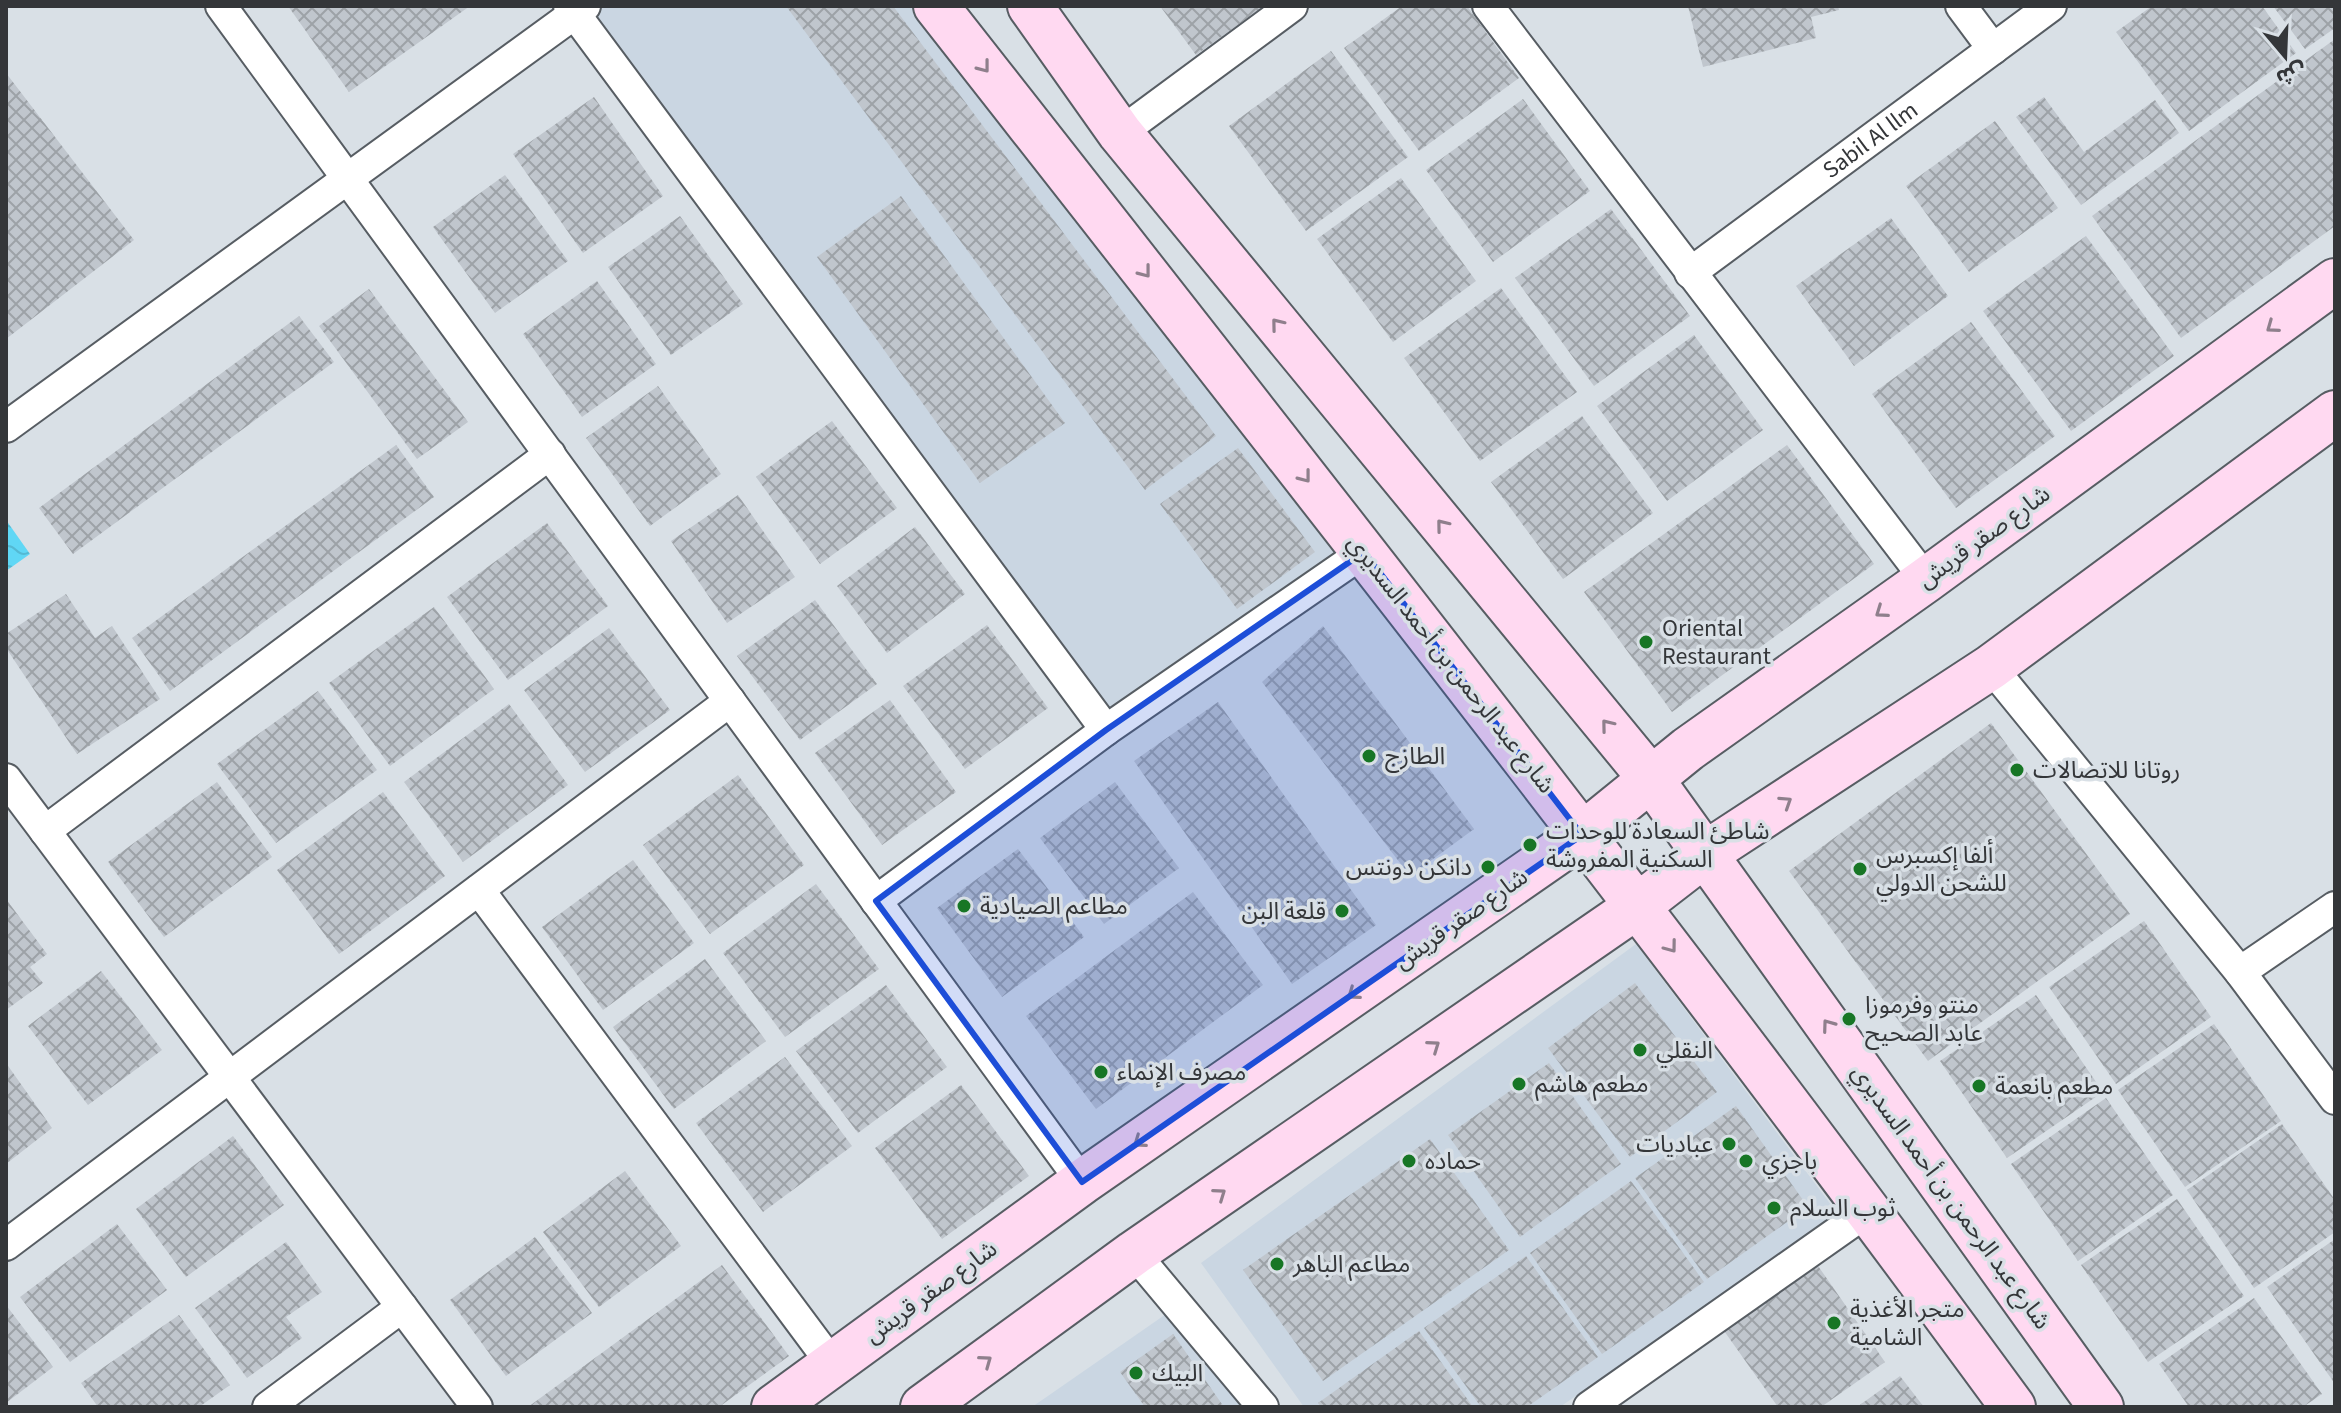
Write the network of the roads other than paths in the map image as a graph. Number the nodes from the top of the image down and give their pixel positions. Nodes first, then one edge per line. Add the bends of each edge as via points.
1 (221, 6) edge
2 (936, 6) edge
3 (1030, 6) edge
4 (1292, 6) edge
5 (1488, 6) edge
6 (1961, 6) edge
7 (2051, 6) edge
8 (576, 9) edge
9 (1993, 49) junction
10 (1120, 133) junction
11 (348, 178) junction
12 (1690, 273) junction
13 (2335, 281) edge
14 (2335, 413) edge
15 (6, 427) edge
16 (550, 454) junction
17 (1364, 552) junction
18 (1926, 580) junction
19 (1991, 667) junction
20 (730, 701) junction
21 (1106, 730) junction
22 (6, 779) edge
23 (1651, 779) junction
24 (45, 831) junction
25 (1582, 835) junction
26 (1705, 854) junction
27 (479, 890) junction
28 (876, 901) junction
29 (1639, 905) junction
30 (2335, 907) edge
31 (2240, 972) junction
32 (230, 1077) junction
33 (2335, 1099) edge
34 (1082, 1182) junction
35 (1869, 1210) junction
36 (6, 1245) edge
37 (1134, 1253) junction
38 (402, 1307) junction
39 (832, 1364) junction
40 (1607, 1402) edge
41 (268, 1407) edge
42 (477, 1407) edge
43 (774, 1407) edge
44 (923, 1407) edge
45 (1263, 1407) edge
46 (2013, 1407) edge
47 (2101, 1407) edge

1 - 11 street
2 -> 17 street, شارع عبد الرحمن بن أحمد السديري
3 - 10 street, شارع عبد الرحمن بن أحمد السديري
4 - 10 street
5 - 12 street
6 - 9 street
7 - 9 street, Sabil Al llm
8 - 11 street
8 - 21 street
9 - 12 street, Sabil Al llm
23 -> 10 street, شارع عبد الرحمن بن أحمد السديري
11 - 15 street
11 - 16 street
12 - 18 street
13 -> 18 street, شارع صقر قريش
14 - 19 street
16 - 20 street
16 - 24 street
17 - 21 street
17 - 25 street, شارع عبد الرحمن بن أحمد السديري
18 -> 23 street, شارع صقر قريش
26 -> 19 street
19 - 31 street
20 - 27 street
20 - 28 street
21 - 28 street
22 - 24 street
23 - 25 street, شارع صقر قريش
23 - 26 street, شارع عبد الرحمن بن أحمد السديري
24 - 32 street
25 - 29 street, شارع عبد الرحمن بن أحمد السديري
25 -> 34 street, شارع صقر قريش
26 - 29 street
47 -> 26 street, شارع عبد الرحمن بن أحمد السديري
27 - 32 street
27 - 39 street
28 - 34 street
29 -> 35 street, شارع عبد الرحمن بن أحمد السديري
37 -> 29 street
30 - 31 street
31 - 33 street
32 - 36 street
32 - 38 street
34 - 39 street, شارع صقر قريش
35 - 40 street
35 - 46 street, شارع عبد الرحمن بن أحمد السديري
44 -> 37 street
37 - 45 street
38 - 41 street
38 - 42 street
39 - 43 street, شارع صقر قريش

